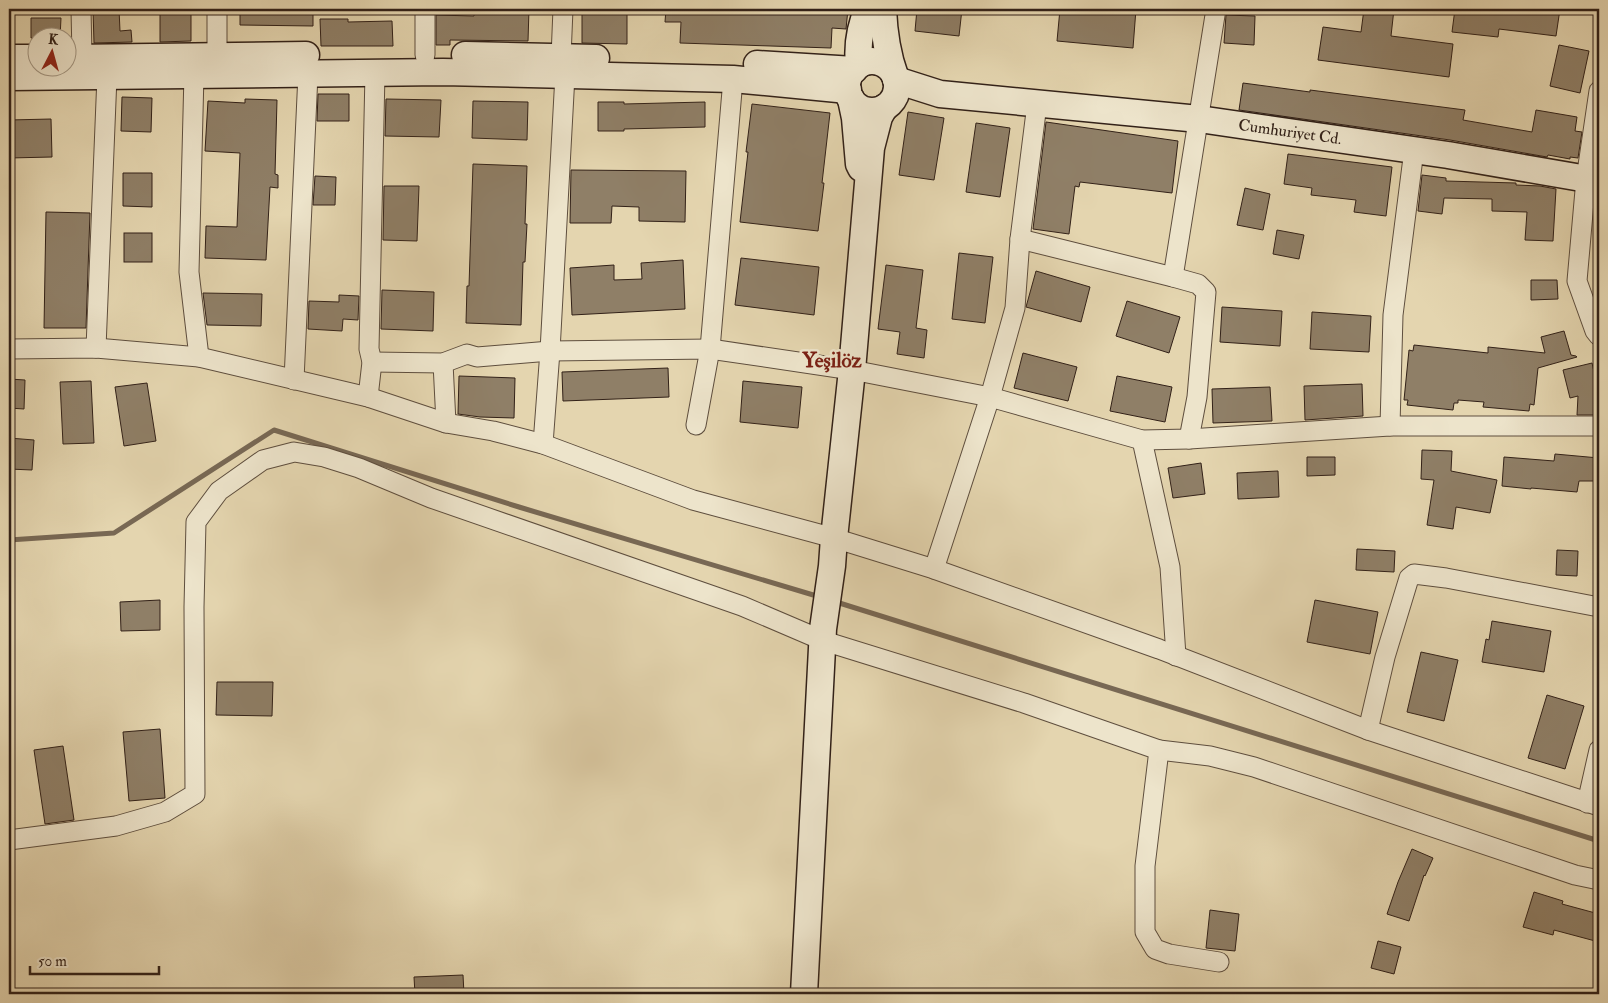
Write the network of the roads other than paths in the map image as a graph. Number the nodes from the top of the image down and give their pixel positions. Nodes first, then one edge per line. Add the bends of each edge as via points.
1 (81, 9) edge
2 (217, 9) edge
3 (425, 9) edge
4 (563, 9) edge
5 (868, 9) edge
6 (883, 9) edge
7 (1216, 9) edge
8 (425, 55) junction
9 (9, 58) edge
10 (28, 58) edge
11 (220, 65) junction
12 (563, 66) junction
13 (85, 67) edge
14 (375, 73) junction
15 (194, 74) junction
16 (308, 74) junction
17 (9, 77) edge
18 (896, 78) junction
19 (733, 80) junction
20 (853, 81) junction
21 (1599, 91) edge
22 (979, 97) junction
23 (1037, 104) junction
24 (886, 106) junction
25 (1200, 119) junction
26 (1414, 150) junction
27 (868, 179) junction
28 (1593, 180) edge
29 (1020, 239) junction
30 (1173, 277) junction
31 (1598, 332) edge
32 (96, 348) junction
33 (9, 349) edge
34 (710, 349) junction
35 (550, 351) junction
36 (199, 357) junction
37 (372, 362) junction
38 (443, 363) junction
39 (852, 370) junction
40 (294, 380) junction
41 (990, 396) junction
42 (368, 398) junction
43 (446, 424) junction
44 (696, 425) dead end
45 (1390, 426) junction
46 (1599, 426) edge
47 (1189, 439) junction
48 (1142, 440) junction
49 (543, 444) junction
50 (834, 538) junction
51 (934, 569) junction
52 (1599, 607) edge
53 (824, 635) junction
54 (1176, 656) junction
55 (1368, 730) junction
56 (1159, 750) junction
57 (1599, 750) edge
58 (1593, 805) edge
59 (9, 840) edge
60 (1599, 880) edge
61 (1219, 962) dead end
62 (804, 994) edge

1 - 13 street
2 - 11 street
3 - 8 street
4 - 12 street
5 - 20 main road via 862,22
6 - 18 main road via 884,37
7 - 25 street
8 - 11 main road
8 - 12 main road
9 - 10 main road
11 - 13 main road
11 - 15 main road
11 - 16 main road
12 - 14 main road
12 - 19 main road
12 - 20 main road via 735,63
12 - 35 street
13 - 15 main road
13 - 17 main road
13 - 32 street
14 - 16 main road
14 - 37 street via 369,349
15 - 36 street via 189,272
16 - 40 street
18 - 20 main road via 892,70 873,61
18 - 22 main road via 940,94
18 - 24 main road via 897,92
19 - 20 main road
19 - 34 street
20 - 24 main road via 859,107 869,111
20 - 27 main road via 859,164
21 - 28 street
22 - 23 main road, Cumhuriyet Cd.
22 - 24 main road via 938,104
23 - 25 main road, Cumhuriyet Cd.
23 - 29 street
24 - 27 main road via 871,148
25 - 26 main road, Cumhuriyet Cd.
25 - 30 street
26 - 28 main road, Cumhuriyet Cd.
26 - 45 street via 1393,315
27 - 39 main road
28 - 31 street via 1577,281
29 - 30 street
29 - 41 street via 1015,308
30 - 47 street via 1198,284 1206,292 1197,397
32 - 33 street
32 - 36 street
34 - 35 street
34 - 39 street
34 - 44 street
35 - 38 street via 477,357 467,354
35 - 49 street
36 - 40 street
37 - 38 street
37 - 42 street
38 - 43 street
39 - 41 street
39 - 50 main road
40 - 42 street
41 - 48 street
41 - 51 street
42 - 43 street
43 - 49 street
45 - 46 street
45 - 47 street
47 - 48 street
48 - 54 street via 1170,567
49 - 50 street via 693,500
50 - 51 street
50 - 53 main road
51 - 54 street
52 - 55 street via 1414,574 1409,578 1385,657
53 - 56 street
53 - 59 street via 431,498 324,456 286,454 263,460 219,491 196,522 195,794 165,812 116,826
53 - 62 main road
54 - 55 street
55 - 58 street
56 - 60 street via 1210,756 1254,767
56 - 61 street via 1145,866 1145,932 1155,949
57 - 58 street

